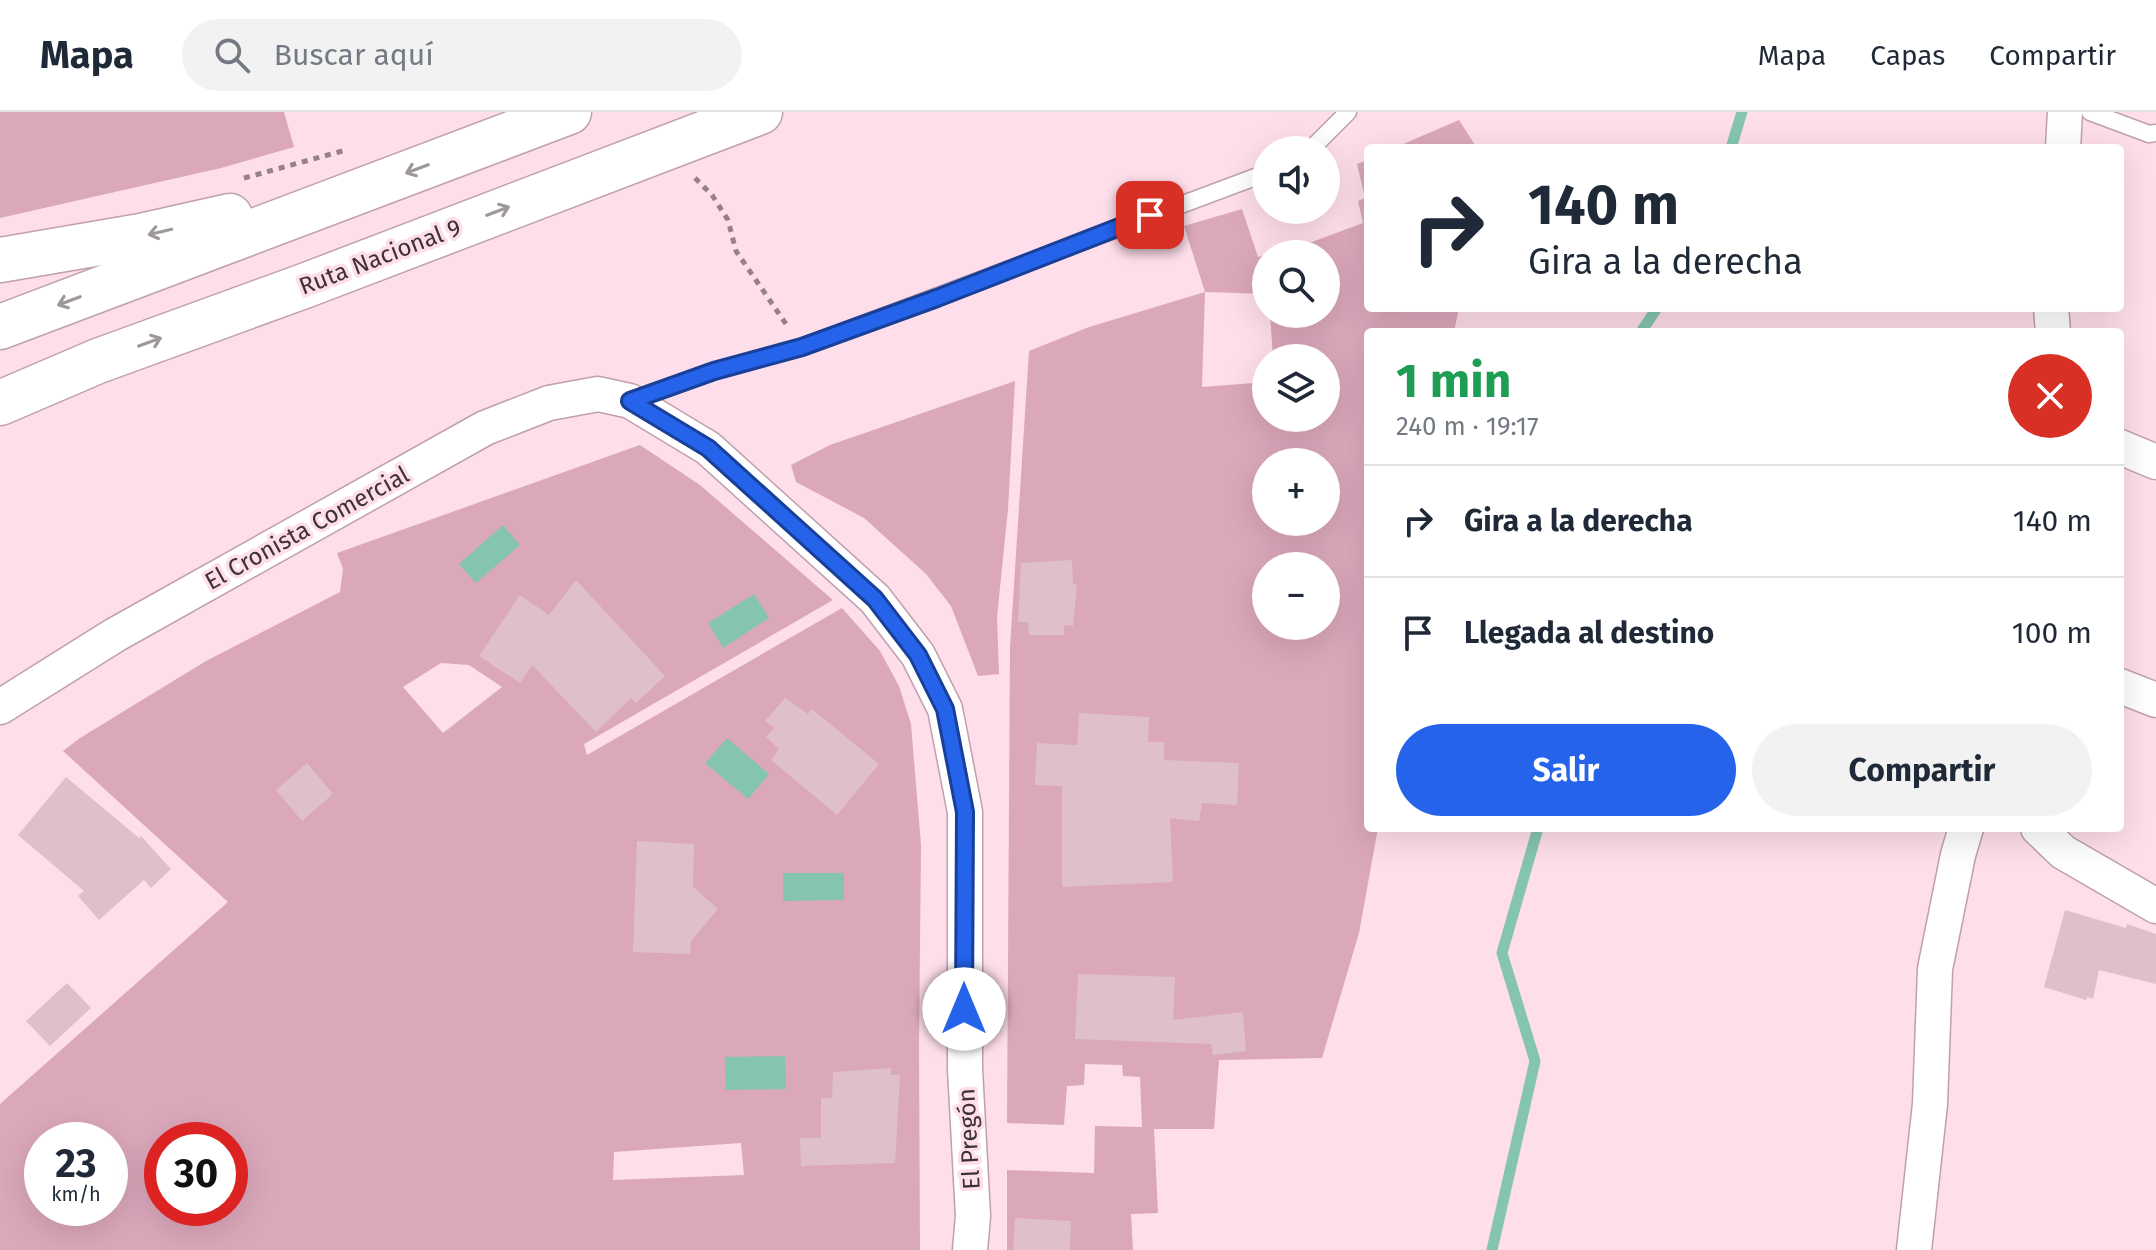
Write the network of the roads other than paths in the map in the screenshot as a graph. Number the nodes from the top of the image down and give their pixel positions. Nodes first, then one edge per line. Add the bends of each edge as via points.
1 (569, 112) edge
2 (760, 112) edge
3 (1348, 112) edge
4 (2065, 112) edge
5 (2090, 112) edge
6 (2156, 133) edge
7 (1324, 136) edge
8 (2063, 144) edge
9 (1252, 178) edge
10 (346, 196) junction
11 (0, 260) edge
12 (0, 327) edge
13 (98, 361) junction
14 (630, 401) junction
15 (0, 403) edge
16 (0, 431) edge
17 (2124, 449) edge
18 (2156, 462) edge
19 (2124, 688) edge
20 (2156, 700) edge
21 (0, 707) edge
22 (1965, 832) edge
23 (2042, 832) edge
24 (2156, 906) edge
25 (970, 1250) edge
26 (1914, 1250) edge

1 -> 10 highway
13 -> 2 highway, Ruta Nacional 9
3 - 7 lane
4 - 8 street
5 - 6 lane
9 - 14 lane via 802,347
10 -> 11 highway via 292,197 141,236
10 -> 12 highway
13 - 15 highway, Ruta Nacional 9
13 - 16 highway
14 - 21 street, El Cronista Comercial via 598,394 549,403 485,428 115,635
14 - 25 street, El Pregón via 708,448 875,599 918,655 945,709 965,812
17 - 18 street
19 - 20 street
22 - 26 street via 1935,969 1930,1104
23 - 24 street via 2063,852

